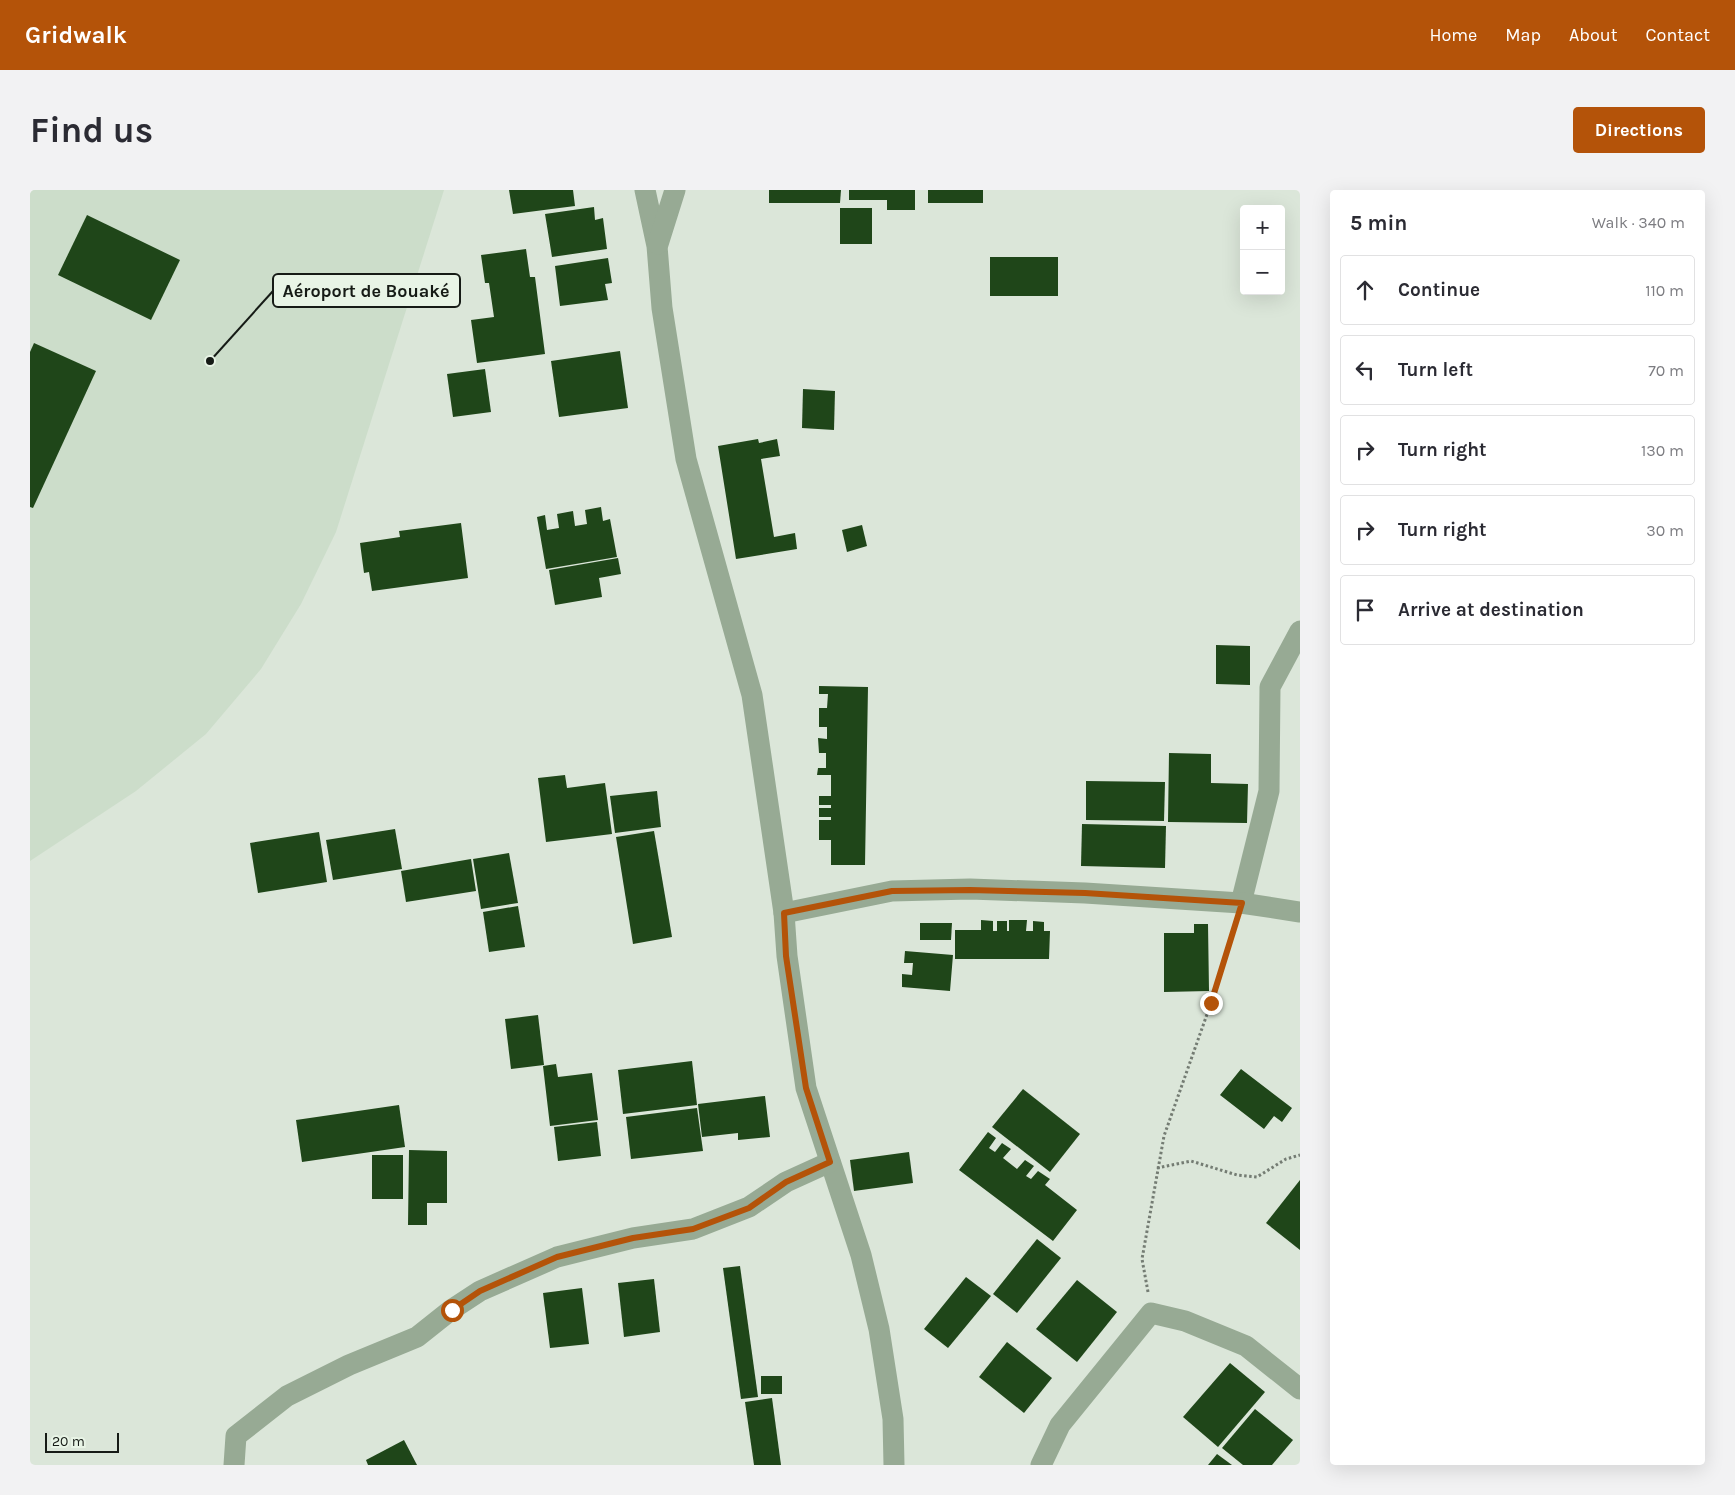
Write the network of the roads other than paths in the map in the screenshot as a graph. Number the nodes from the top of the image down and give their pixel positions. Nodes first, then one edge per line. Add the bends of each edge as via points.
1 (645, 190) edge
2 (675, 190) edge
3 (657, 246) junction
4 (1300, 631) edge
5 (1242, 903) junction
6 (1300, 912) edge
7 (784, 913) junction
8 (830, 1162) junction
9 (1300, 1389) edge
10 (234, 1465) edge
11 (894, 1465) edge
12 (1041, 1465) edge

1 - 3 street
2 - 3 street
3 - 7 street via 662,308 686,459 752,695
4 - 5 street via 1270,687 1269,791
5 - 6 street
5 - 7 street via 1085,893 892,891
7 - 8 street via 786,956 806,1088
8 - 10 street via 786,1182 749,1208 693,1229 633,1238 557,1257 480,1291 417,1338 349,1365 287,1396 236,1436
8 - 11 street via 861,1255 879,1329 893,1419
9 - 12 street via 1246,1346 1185,1321 1151,1313 1060,1425

